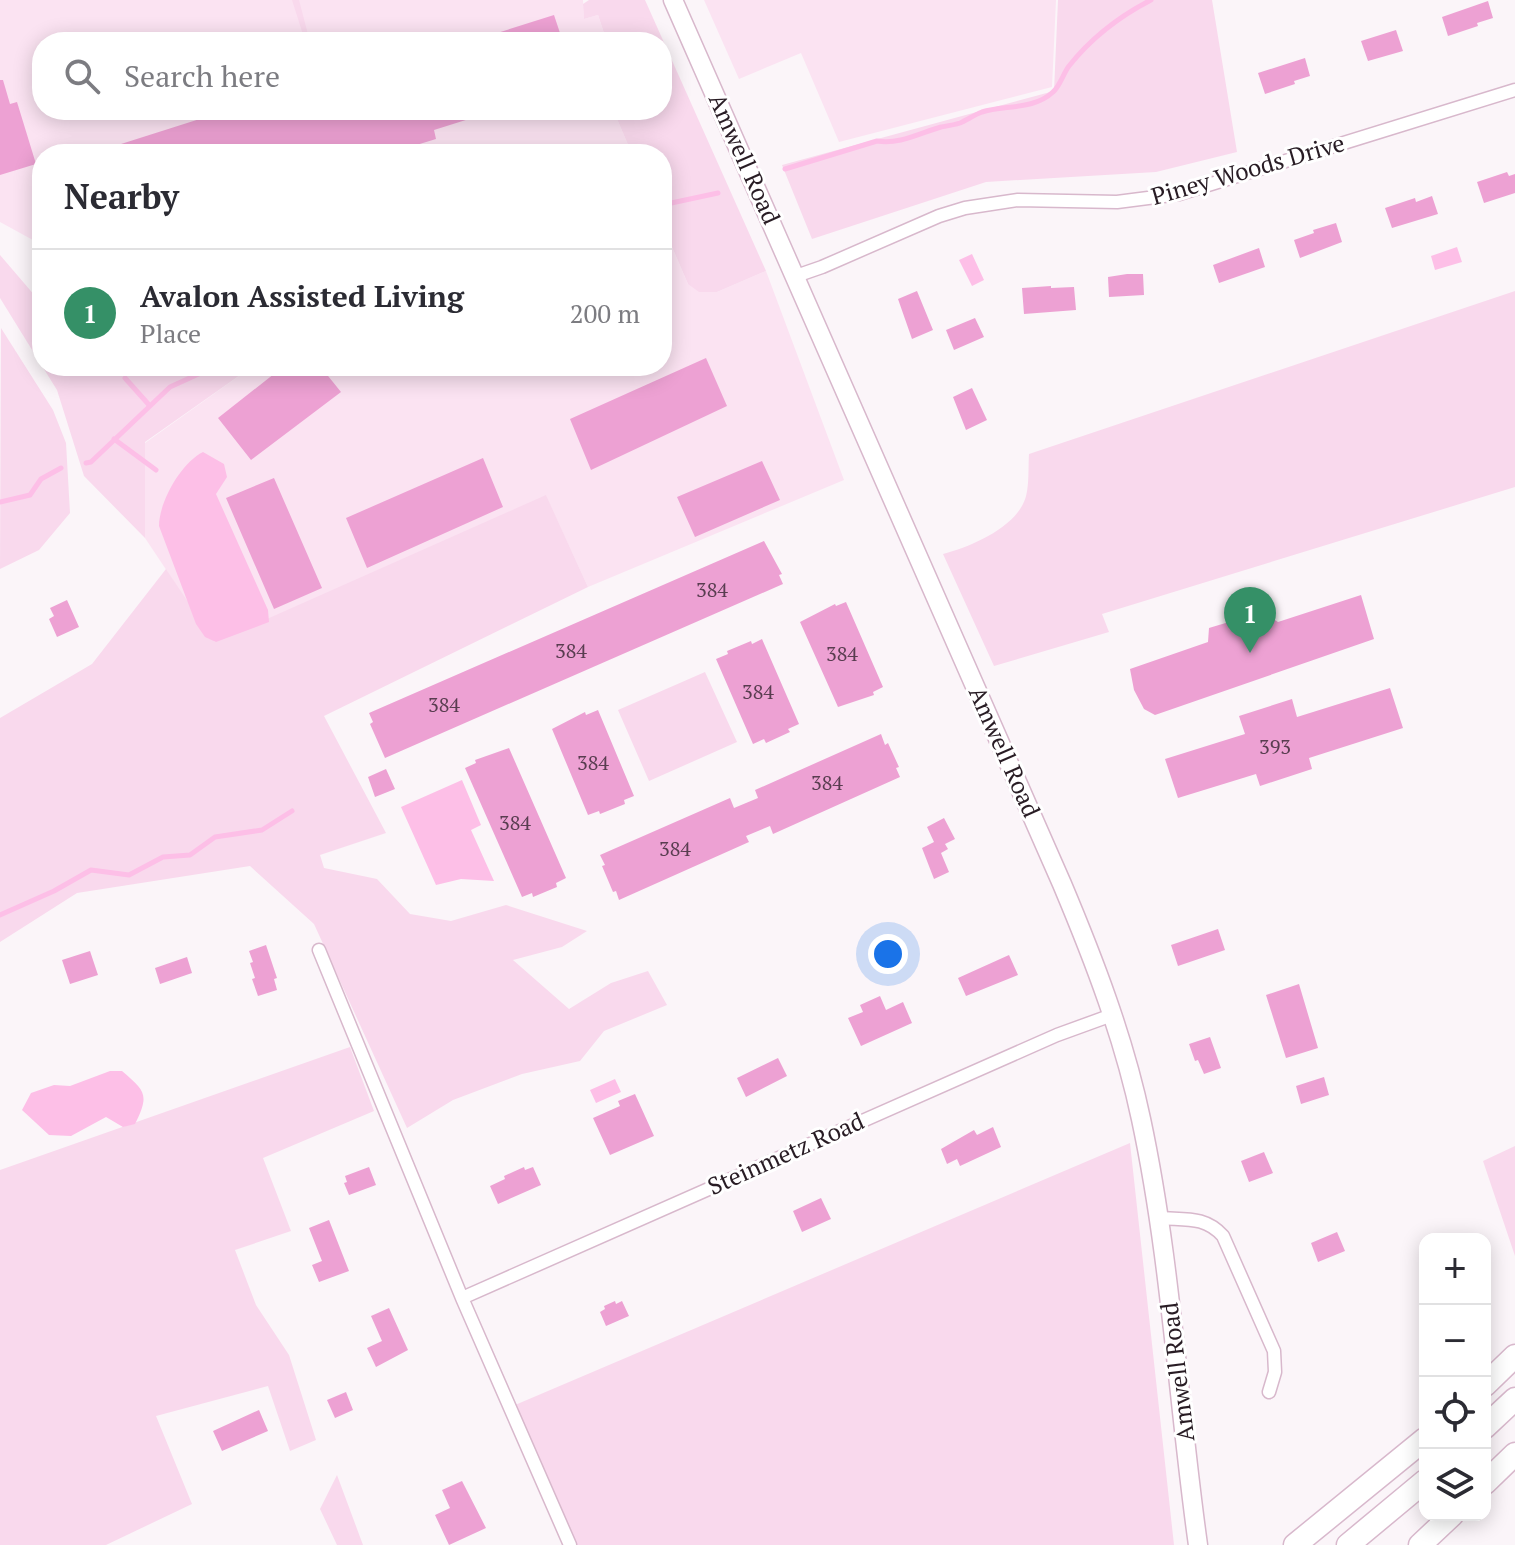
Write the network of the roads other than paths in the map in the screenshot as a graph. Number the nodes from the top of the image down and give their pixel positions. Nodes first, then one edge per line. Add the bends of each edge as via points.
1 (673, 0) edge
2 (1515, 90) edge
3 (796, 276) junction
4 (319, 950) dead end
5 (1112, 1015) junction
6 (1160, 1218) junction
7 (462, 1298) junction
8 (1515, 1356) edge
9 (1491, 1379) edge
10 (1269, 1392) dead end
11 (1515, 1399) edge
12 (1491, 1421) edge
13 (1419, 1444) edge
14 (1515, 1454) edge
15 (1491, 1477) edge
16 (1419, 1486) edge
17 (1446, 1521) edge
18 (1197, 1537) edge
19 (570, 1545) edge
20 (1295, 1545) edge
21 (1348, 1545) edge
22 (1420, 1545) edge

1 - 3 main road, Amwell Road
2 - 3 street, Piney Woods Drive via 1179,194 1117,202 1018,200 965,208
3 - 5 main road, Amwell Road via 1062,884
4 - 7 street
5 - 6 main road, Amwell Road via 1140,1116
5 - 7 street, Steinmetz Road
6 - 10 street via 1203,1221 1223,1236 1274,1351
6 - 18 main road, Amwell Road
7 - 19 street
8 - 9 highway
11 - 12 highway
13 - 20 highway
14 - 15 highway
16 - 21 highway
17 - 22 highway

